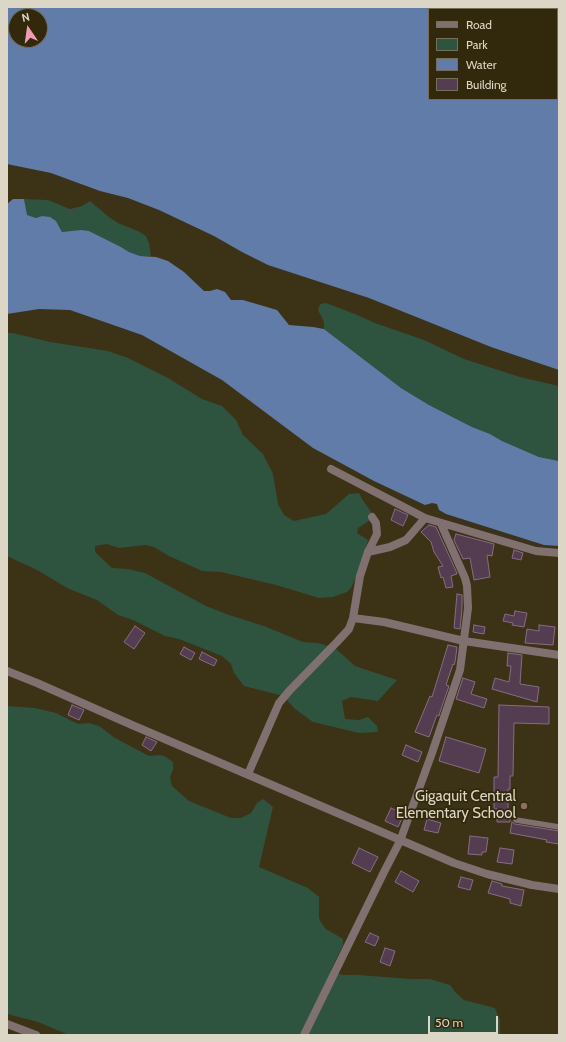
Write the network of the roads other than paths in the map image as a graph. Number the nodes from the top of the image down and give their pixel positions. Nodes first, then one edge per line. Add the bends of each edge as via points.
1 (331, 469) dead end
2 (372, 517) dead end
3 (425, 518) junction
4 (441, 524) junction
5 (368, 552) junction
6 (559, 553) edge
7 (353, 618) junction
8 (464, 641) junction
9 (559, 655) edge
10 (7, 671) edge
11 (248, 774) junction
12 (516, 820) dead end
13 (559, 827) edge
14 (400, 841) junction
15 (559, 890) edge
16 (7, 1024) edge
17 (36, 1035) edge
18 (304, 1035) edge

1 - 3 street
2 - 5 street via 376,523 377,534
3 - 4 street
3 - 5 street via 406,540
4 - 6 street via 536,551
4 - 8 street via 465,578 468,608
5 - 7 street via 360,576
7 - 8 street via 384,622
7 - 11 street via 349,629 279,703
8 - 9 street
8 - 14 street via 460,670
10 - 11 street
11 - 14 street
12 - 13 lane
14 - 15 street via 454,864
14 - 18 street
16 - 17 street

